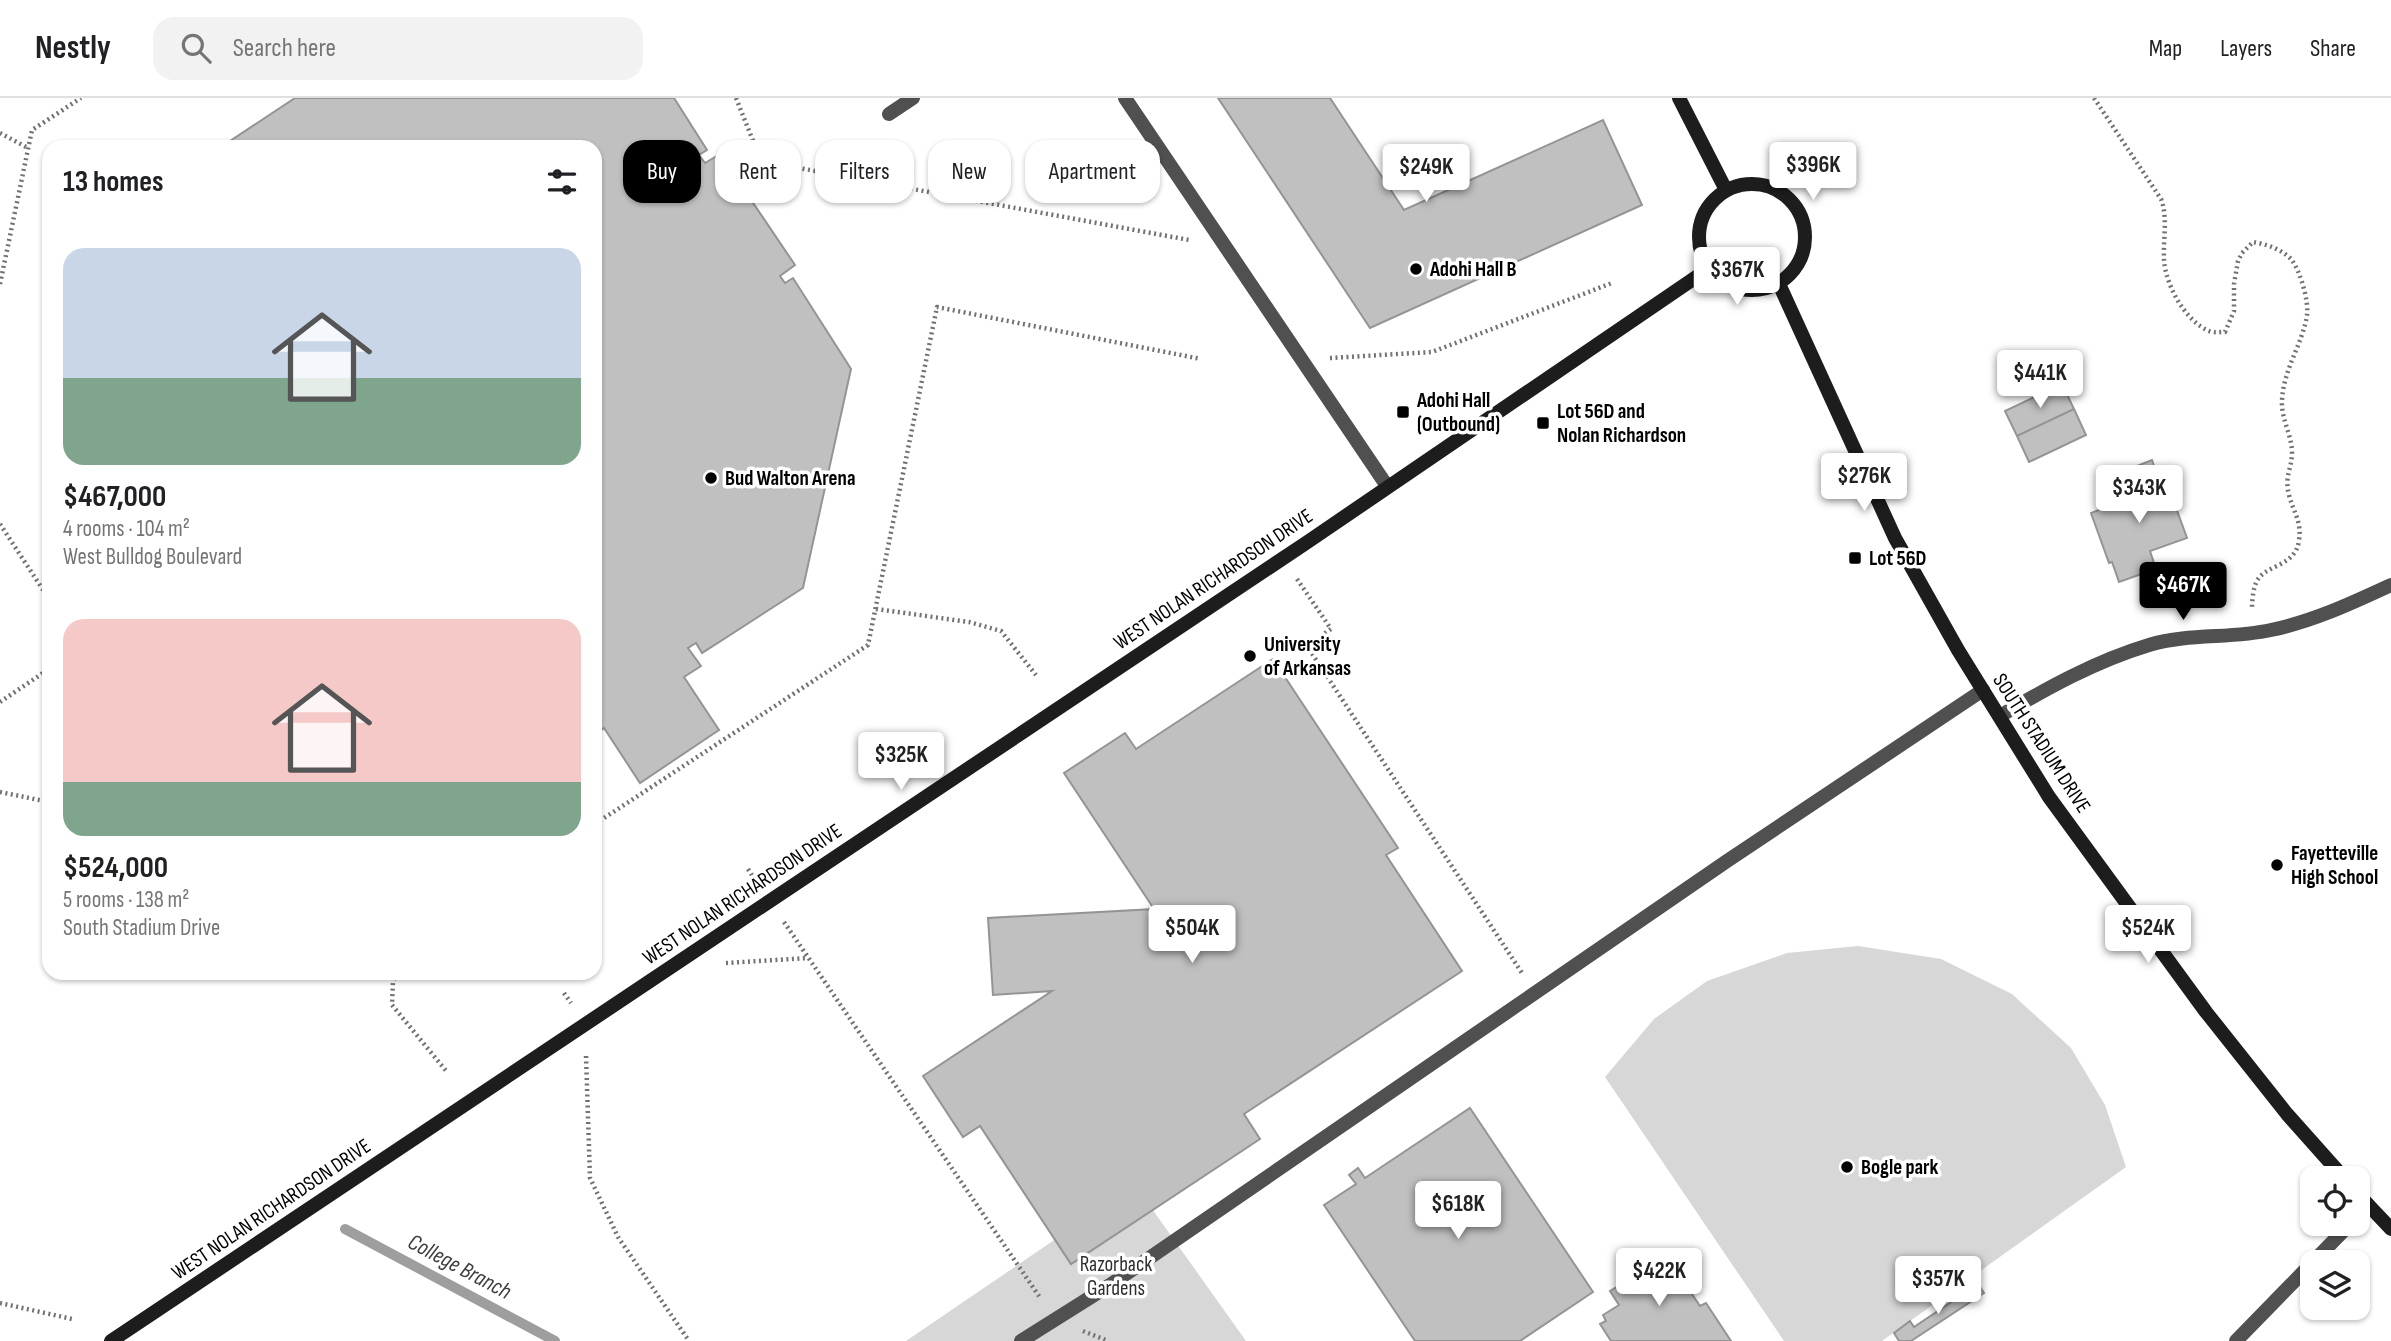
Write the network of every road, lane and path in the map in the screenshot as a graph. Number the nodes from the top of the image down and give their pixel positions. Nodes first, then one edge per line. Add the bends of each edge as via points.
1 (81, 98) edge
2 (736, 98) edge
3 (912, 98) edge
4 (1125, 98) edge
5 (1679, 98) edge
6 (2094, 98) edge
7 (889, 114) dead end
8 (0, 133) edge
9 (28, 148) junction
10 (1726, 190) junction
11 (1226, 247) junction
12 (1708, 269) junction
13 (1612, 283) dead end
14 (0, 284) edge
15 (1779, 284) junction
16 (1201, 359) dead end
17 (1302, 359) junction
18 (1387, 486) junction
19 (0, 524) edge
20 (1296, 578) dead end
21 (2391, 585) edge
22 (42, 588) edge
23 (876, 609) junction
24 (2250, 632) junction
25 (42, 674) edge
26 (1036, 675) dead end
27 (1983, 690) junction
28 (0, 702) edge
29 (2000, 716) junction
30 (0, 792) edge
31 (42, 801) edge
32 (602, 819) edge
33 (748, 869) dead end
34 (770, 901) junction
35 (809, 958) junction
36 (718, 964) dead end
37 (394, 980) edge
38 (564, 993) dead end
39 (1536, 993) junction
40 (586, 1024) junction
41 (447, 1072) dead end
42 (2333, 1166) edge
43 (2370, 1207) edge
44 (2391, 1229) edge
45 (2339, 1236) edge
46 (2325, 1250) edge
47 (2300, 1276) edge
48 (0, 1303) edge
49 (72, 1319) dead end
50 (1055, 1320) junction
51 (111, 1341) edge
52 (689, 1341) edge
53 (1021, 1341) edge
54 (1108, 1341) edge
55 (2236, 1341) edge

1 - 9 path via 32,130
2 - 11 path via 761,161
3 - 7 street
4 - 11 street
5 - 10 street
6 - 24 path via 2161,199 2165,208 2164,261 2171,286 2197,324 2211,333 2225,332 2234,311 2238,261 2253,242 2268,244 2291,260 2304,288 2308,314 2287,371 2282,401 2292,449 2288,494 2299,517 2300,540 2296,552 2256,582
8 - 9 path
9 - 14 path
10 - 12 street via 1703,214 1698,233
10 - 15 street via 1748,183 1772,187 1792,201 1804,222 1806,246 1796,268
11 - 17 street
12 - 15 street via 1740,290
12 - 18 street, WEST NOLAN RICHARDSON DRIVE
13 - 17 path via 1432,352
15 - 27 street, SOUTH STADIUM DRIVE via 1895,538
16 - 23 path via 937,307
17 - 18 street
18 - 34 street, WEST NOLAN RICHARDSON DRIVE
19 - 22 path
20 - 39 path via 1331,629 1307,646
21 - 24 street via 2318,618
23 - 26 path via 1001,631
23 - 32 path via 868,645
24 - 29 street via 2151,645 2045,688
25 - 28 path
27 - 29 street, SOUTH STADIUM DRIVE
27 - 39 street
29 - 42 street, SOUTH STADIUM DRIVE via 2049,797 2154,943 2287,1114
30 - 31 path
33 - 34 path
34 - 35 path
34 - 40 street, WEST NOLAN RICHARDSON DRIVE
35 - 36 path
35 - 50 path
37 - 41 path via 392,1005
38 - 40 path
39 - 50 street
40 - 51 street, WEST NOLAN RICHARDSON DRIVE
40 - 52 path via 590,1178 618,1237
43 - 44 street
45 - 46 street
47 - 55 street
48 - 49 path
50 - 53 street
50 - 54 path

